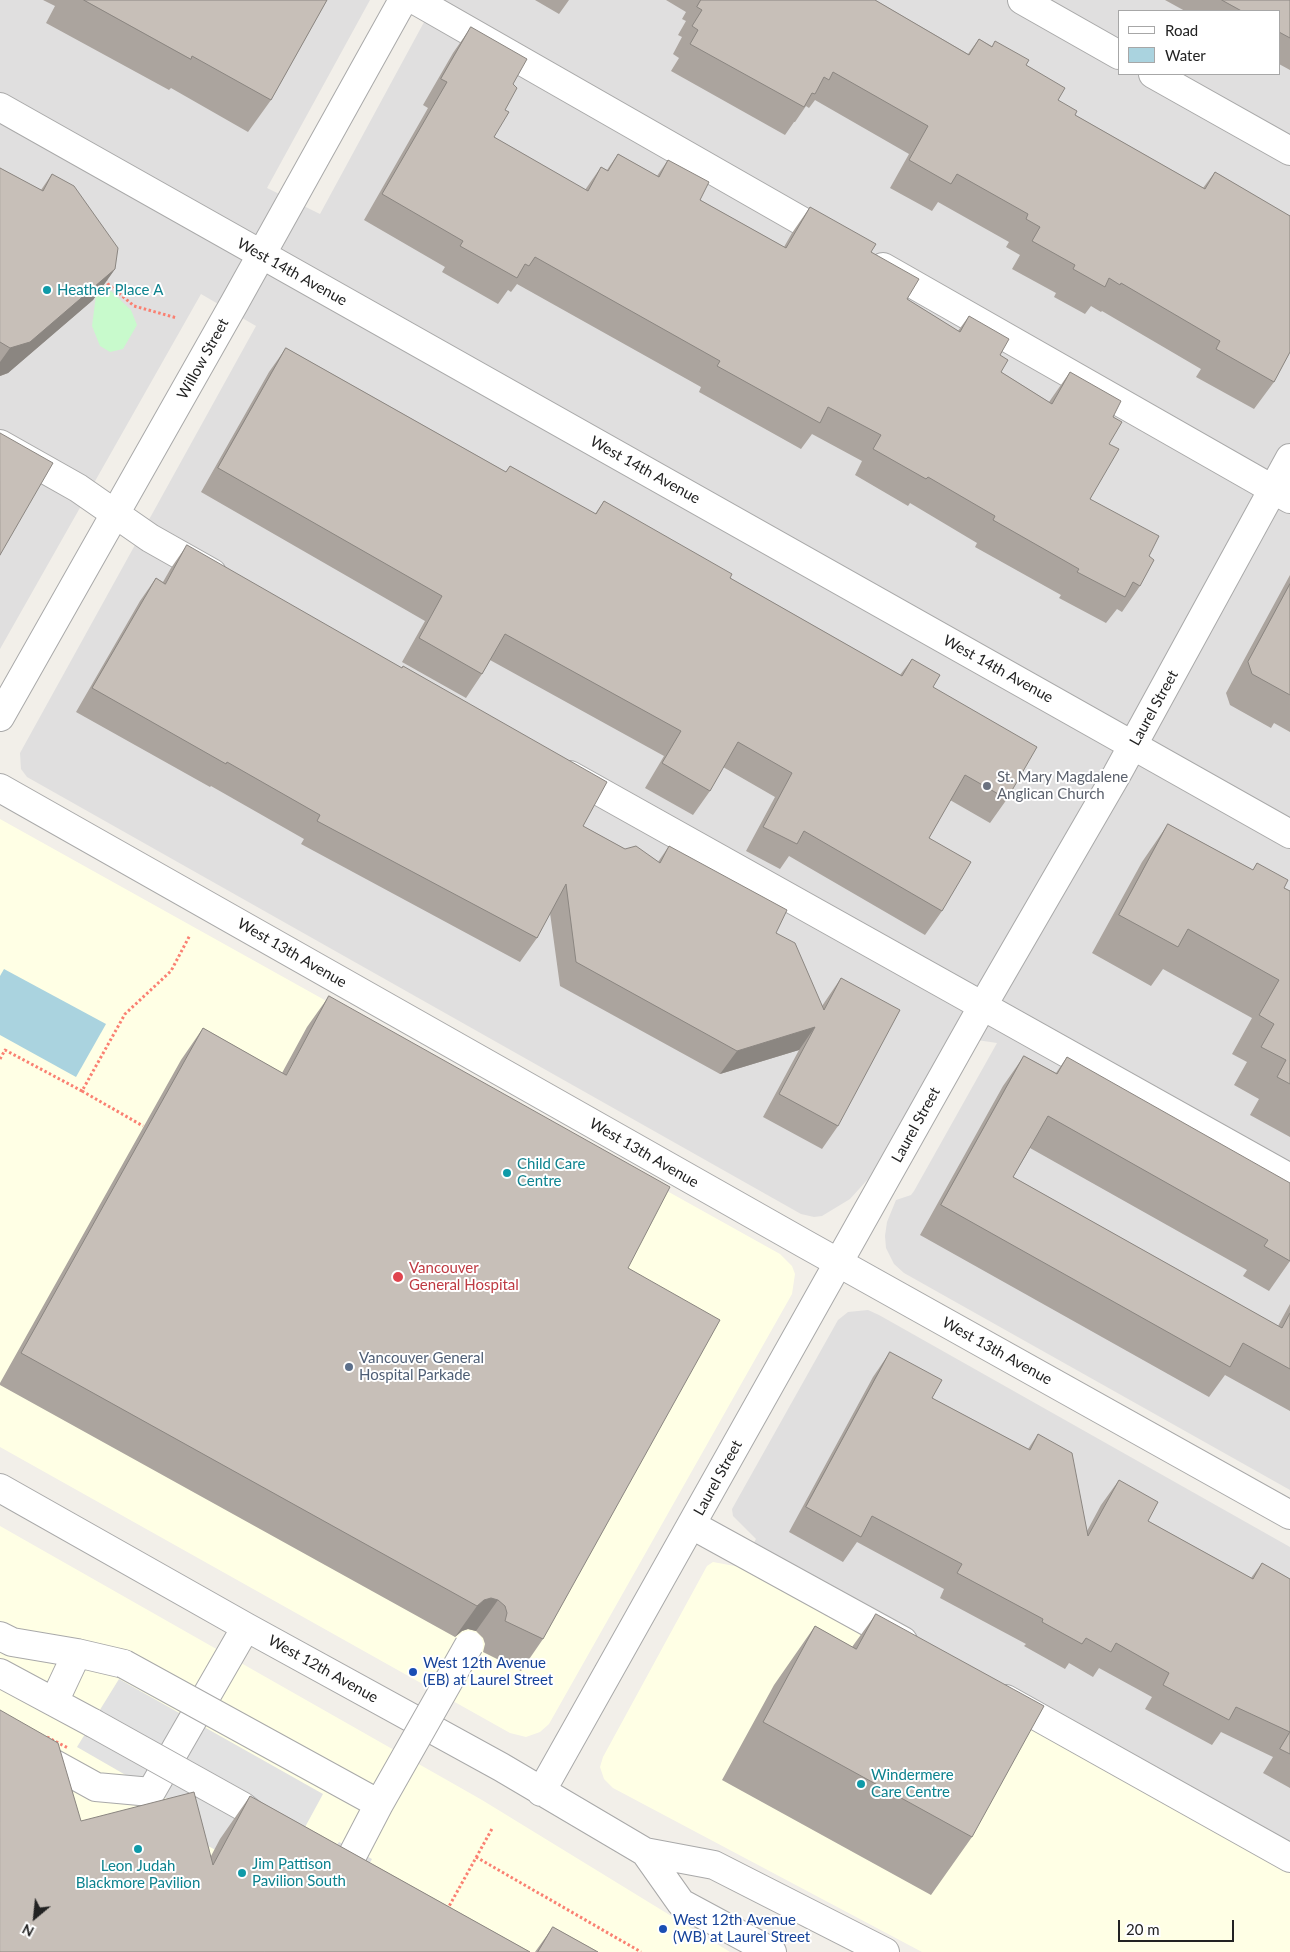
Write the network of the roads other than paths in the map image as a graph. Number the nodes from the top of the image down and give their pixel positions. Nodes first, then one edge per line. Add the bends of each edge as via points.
1 (403, 0) edge
2 (415, 0) edge
3 (1022, 0) edge
4 (1118, 54) edge
5 (1155, 75) edge
6 (0, 107) edge
7 (1290, 151) edge
8 (261, 254) junction
9 (0, 444) edge
10 (1290, 458) edge
11 (1281, 494) edge
12 (116, 514) junction
13 (236, 587) edge
14 (0, 717) edge
15 (1133, 746) junction
16 (548, 762) edge
17 (0, 788) edge
18 (1290, 834) edge
19 (982, 1007) junction
20 (1290, 1178) edge
21 (839, 1263) junction
22 (0, 1488) edge
23 (1290, 1515) edge
24 (692, 1525) junction
25 (246, 1627) junction
26 (0, 1636) edge
27 (468, 1645) dead end
28 (77, 1653) junction
29 (928, 1655) edge
30 (0, 1673) edge
31 (989, 1689) edge
32 (54, 1702) junction
33 (0, 1734) edge
34 (541, 1792) junction
35 (379, 1804) junction
36 (645, 1852) junction
37 (1290, 1858) edge
38 (772, 1952) edge
39 (885, 1952) edge

1 - 8 street, Willow Street
2 - 11 street
3 - 4 street
5 - 7 street
6 - 8 street, West 14th Avenue
8 - 12 street, Willow Street
8 - 15 street, West 14th Avenue
9 - 12 street via 78,488
10 - 11 street, Laurel Street
11 - 15 street, Laurel Street
12 - 13 street via 150,538
12 - 14 street, Willow Street
15 - 18 street, West 14th Avenue
15 - 19 street, Laurel Street
16 - 19 street
17 - 21 street, West 13th Avenue
19 - 20 street
19 - 21 street, Laurel Street
21 - 23 street, West 13th Avenue
21 - 24 street, Laurel Street
22 - 25 street, West 12th Avenue
24 - 29 street
24 - 34 street, Laurel Street
25 - 33 street via 151,1792 96,1787
25 - 34 street, West 12th Avenue
26 - 28 street via 12,1642
27 - 35 street, bridge
28 - 32 street
28 - 35 street, bridge via 124,1664
30 - 32 street
31 - 37 street
32 - 35 street, bridge via 242,1806 292,1846 328,1865 343,1863 353,1854
34 - 36 street, West 12th Avenue
36 - 38 street, West 12th Avenue via 681,1903
36 - 39 street, West 12th Avenue via 714,1865

